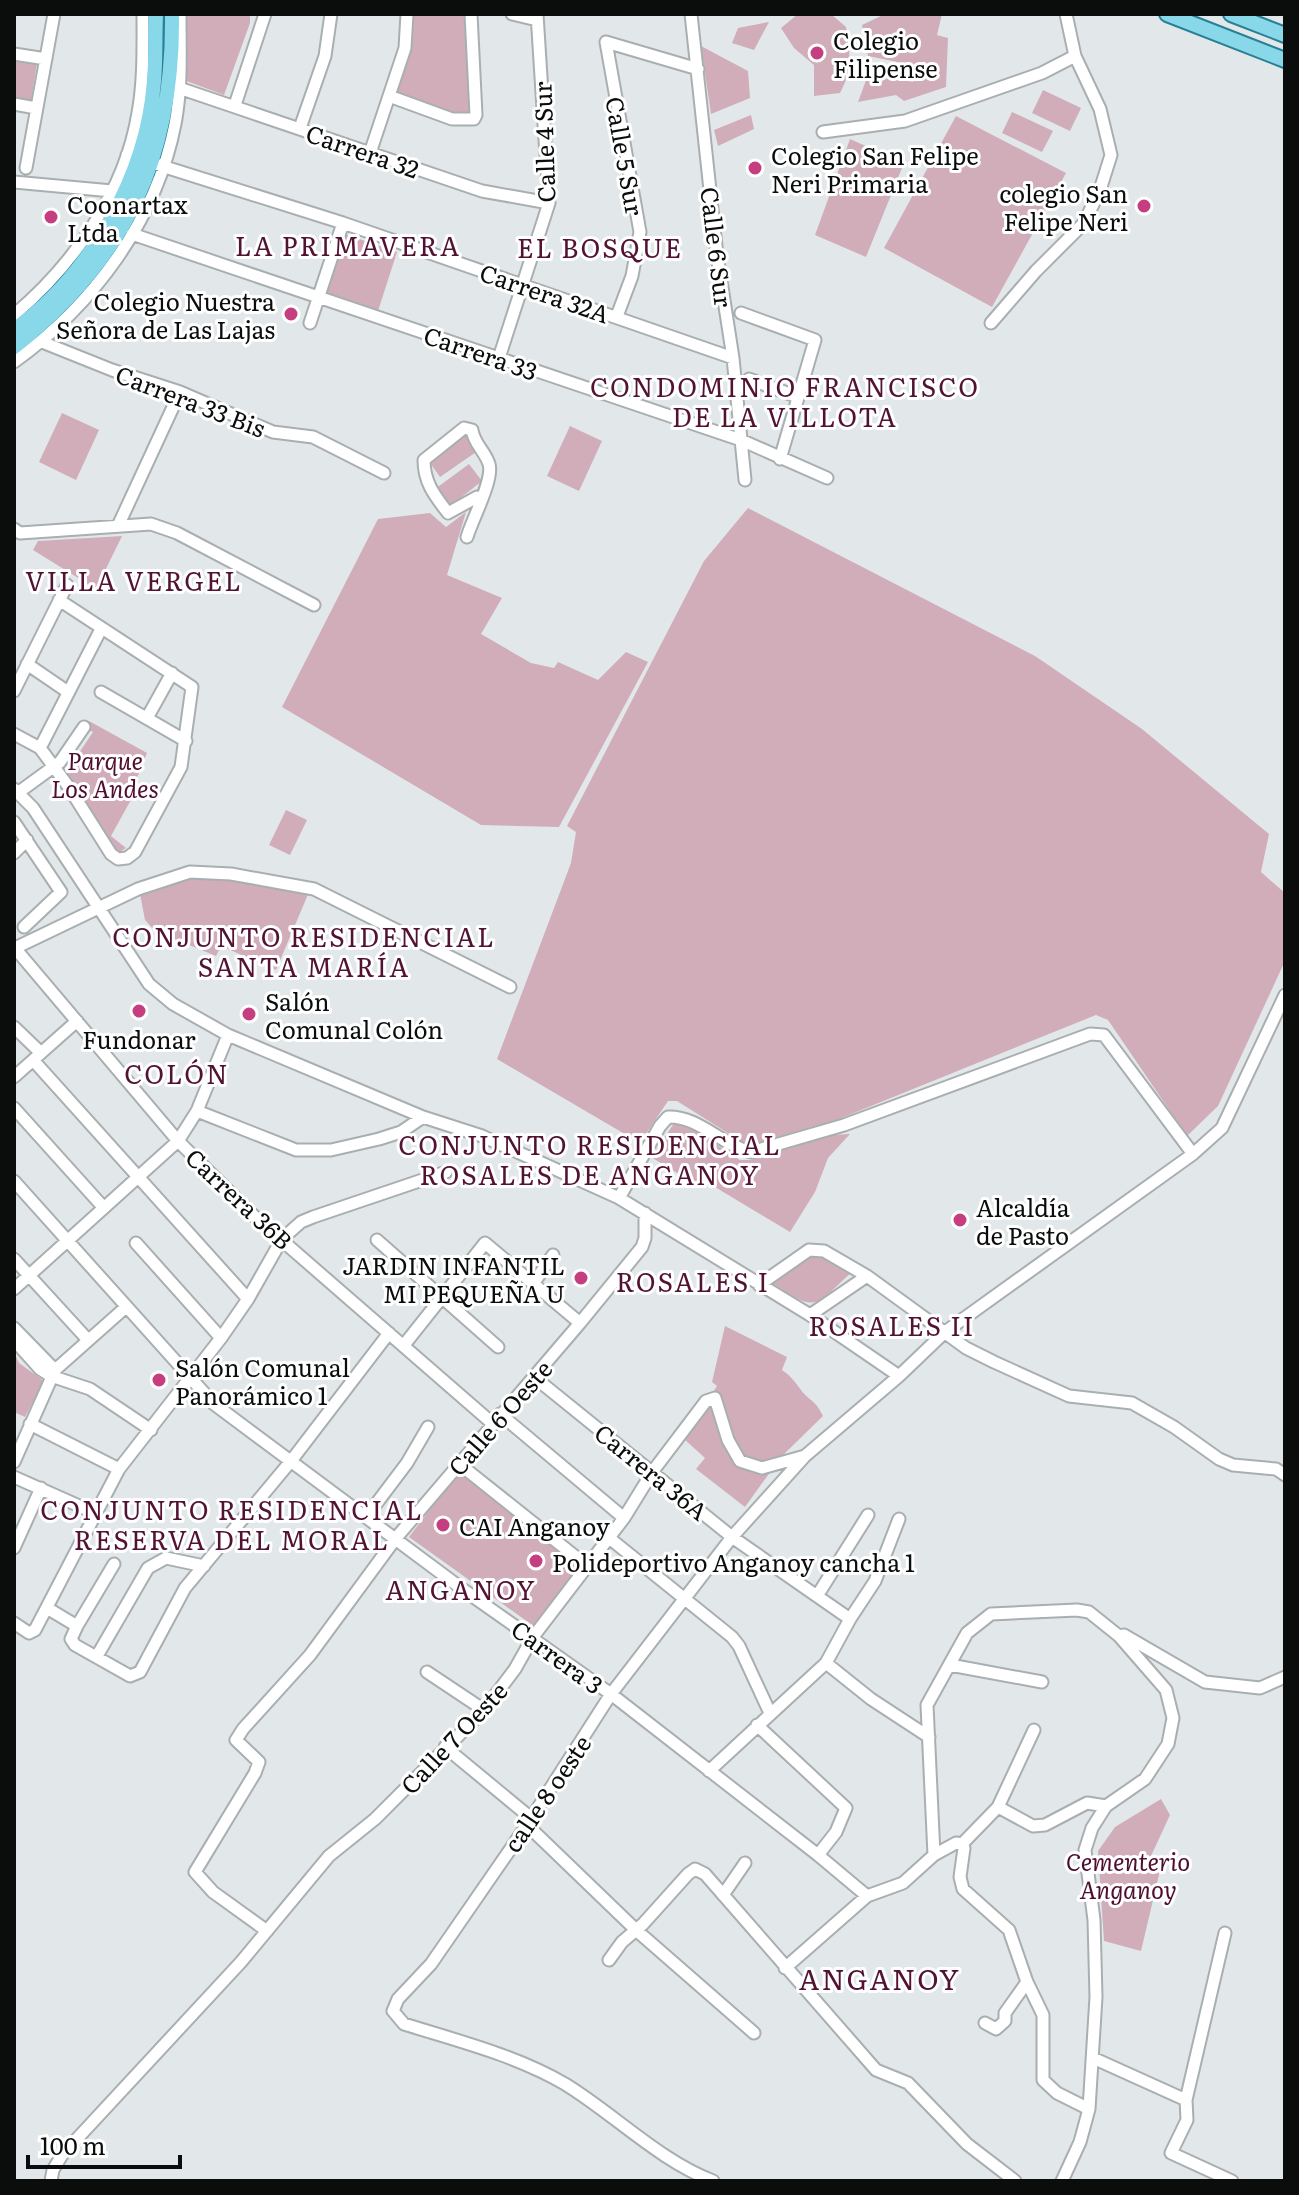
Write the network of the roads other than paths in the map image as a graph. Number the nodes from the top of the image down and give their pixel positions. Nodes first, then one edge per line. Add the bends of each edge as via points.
1 (54, 14) edge
2 (143, 14) edge
3 (156, 14) edge
4 (172, 14) edge
5 (180, 14) edge
6 (265, 14) edge
7 (331, 14) edge
8 (407, 14) edge
9 (471, 14) edge
10 (512, 14) edge
11 (691, 14) edge
12 (1066, 14) edge
13 (1167, 14) edge
14 (1231, 14) edge
15 (537, 17) edge
16 (1285, 35) edge
17 (14, 54) edge
18 (1075, 56) junction
19 (46, 59) junction
20 (1285, 60) edge
21 (698, 69) junction
22 (179, 88) junction
23 (389, 96) junction
24 (14, 104) edge
25 (235, 105) junction
26 (36, 108) junction
27 (300, 128) junction
28 (823, 132) dead end
29 (370, 153) junction
30 (132, 156) junction
31 (159, 164) junction
32 (26, 168) dead end
33 (14, 182) edge
34 (112, 191) junction
35 (549, 203) junction
36 (343, 223) junction
37 (132, 234) junction
38 (523, 284) junction
39 (317, 297) junction
40 (741, 313) dead end
41 (14, 315) edge
42 (617, 316) junction
43 (310, 323) dead end
44 (991, 323) dead end
45 (14, 330) edge
46 (42, 342) junction
47 (14, 347) edge
48 (499, 358) junction
49 (733, 358) junction
50 (14, 362) edge
51 (749, 379) dead end
52 (180, 392) junction
53 (798, 397) junction
54 (741, 440) junction
55 (780, 459) junction
56 (384, 473) dead end
57 (827, 478) dead end
58 (745, 480) dead end
59 (479, 504) junction
60 (118, 526) junction
61 (16, 534) edge
62 (467, 537) dead end
63 (67, 585) dead end
64 (59, 600) junction
65 (314, 605) dead end
66 (101, 629) junction
67 (27, 664) junction
68 (172, 673) junction
69 (14, 691) edge
70 (68, 692) junction
71 (101, 692) dead end
72 (147, 718) junction
73 (84, 727) dead end
74 (14, 734) edge
75 (186, 741) junction
76 (40, 748) junction
77 (55, 767) junction
78 (17, 791) edge
79 (14, 822) edge
80 (27, 840) junction
81 (14, 853) edge
82 (98, 909) junction
83 (24, 927) dead end
84 (14, 948) edge
85 (1285, 984) edge
86 (510, 987) dead end
87 (1285, 995) edge
88 (77, 1021) junction
89 (14, 1027) edge
90 (228, 1035) junction
91 (37, 1057) junction
92 (14, 1077) edge
93 (14, 1108) edge
94 (197, 1111) junction
95 (423, 1117) junction
96 (178, 1141) junction
97 (1192, 1152) junction
98 (446, 1172) dead end
99 (139, 1176) junction
100 (14, 1181) edge
101 (619, 1198) junction
102 (104, 1208) junction
103 (645, 1213) junction
104 (282, 1239) junction
105 (68, 1240) junction
106 (377, 1240) dead end
107 (136, 1243) dead end
108 (553, 1255) dead end
109 (14, 1259) edge
110 (29, 1276) junction
111 (867, 1276) junction
112 (533, 1284) junction
113 (759, 1285) junction
114 (14, 1289) edge
115 (443, 1298) junction
116 (248, 1299) junction
117 (126, 1307) junction
118 (810, 1315) junction
119 (580, 1323) junction
120 (14, 1328) edge
121 (943, 1330) junction
122 (389, 1333) junction
123 (221, 1338) junction
124 (14, 1340) edge
125 (88, 1340) junction
126 (404, 1345) junction
127 (498, 1347) dead end
128 (53, 1373) junction
129 (899, 1376) junction
130 (534, 1377) junction
131 (191, 1379) junction
132 (496, 1418) junction
133 (30, 1424) junction
134 (428, 1427) dead end
135 (151, 1430) junction
136 (805, 1456) junction
137 (291, 1461) junction
138 (14, 1462) edge
139 (458, 1463) junction
140 (119, 1469) junction
141 (653, 1471) junction
142 (1285, 1475) edge
143 (14, 1477) edge
144 (41, 1488) junction
145 (95, 1513) junction
146 (868, 1515) dead end
147 (367, 1516) junction
148 (624, 1518) junction
149 (899, 1519) dead end
150 (17, 1534) edge
151 (608, 1537) junction
152 (732, 1537) junction
153 (396, 1538) junction
154 (14, 1548) edge
155 (114, 1564) dead end
156 (586, 1565) junction
157 (204, 1566) junction
158 (817, 1596) junction
159 (684, 1598) junction
160 (47, 1608) junction
161 (850, 1619) junction
162 (14, 1623) edge
163 (77, 1626) junction
164 (1119, 1636) junction
165 (533, 1637) junction
166 (97, 1656) junction
167 (826, 1663) junction
168 (950, 1665) junction
169 (427, 1672) dead end
170 (1285, 1677) edge
171 (1042, 1682) dead end
172 (611, 1694) junction
173 (484, 1710) junction
174 (770, 1713) junction
175 (757, 1725) junction
176 (1034, 1730) dead end
177 (929, 1737) junction
178 (445, 1747) junction
179 (709, 1771) junction
180 (1106, 1806) junction
181 (998, 1807) junction
182 (529, 1821) junction
183 (962, 1844) junction
184 (818, 1855) junction
185 (934, 1855) junction
186 (745, 1863) dead end
187 (723, 1895) junction
188 (867, 1896) junction
189 (636, 1930) junction
190 (267, 1931) junction
191 (1225, 1933) dead end
192 (609, 1960) dead end
193 (785, 1968) junction
194 (1027, 1982) junction
195 (985, 2023) dead end
196 (754, 2033) dead end
197 (1093, 2058) junction
198 (1186, 2100) junction
199 (1089, 2109) junction
200 (51, 2181) edge
201 (713, 2181) edge
202 (1015, 2181) edge
203 (1062, 2181) edge
204 (1232, 2181) edge

1 - 19 street
2 - 30 street via 142,80
3 - 30 main road via 148,118
4 - 31 main road via 170,87
5 - 22 street
6 - 25 street
7 - 27 street via 325,56
8 - 23 street via 405,48
9 - 23 street via 474,119 452,119
10 - 15 street
11 - 21 street, Calle 6 Sur
12 - 18 street
13 - 20 main road
14 - 16 main road
15 - 35 street, Calle 4 Sur
17 - 19 street
18 - 28 street via 1042,73 905,121
18 - 44 street via 1100,109 1111,155 1104,178 1084,223
19 - 26 street
21 - 42 street, Calle 5 Sur via 606,42 640,232
21 - 49 street, Calle 6 Sur
22 - 25 street, Carrera 32
22 - 31 street via 175,122
23 - 29 street
24 - 26 street
25 - 27 street, Carrera 32
26 - 32 street
27 - 29 street, Carrera 32
29 - 35 street, Carrera 32 via 482,191
30 - 31 street, Carrera 32A
30 - 34 street
30 - 45 main road via 104,230 81,264
31 - 36 street, Carrera 32A
31 - 37 street
31 - 47 main road via 90,274
33 - 34 street
34 - 41 street via 75,253
35 - 38 street, Calle 4 Sur
36 - 38 street, Carrera 32A
36 - 39 street
37 - 39 street, Carrera 33
37 - 46 street via 77,309
38 - 42 street, Carrera 32A
38 - 48 street, Calle 4 Sur
39 - 43 street
39 - 48 street, Carrera 33
40 - 53 street via 815,340
42 - 49 street, Carrera 32A
46 - 50 street
46 - 52 street, Carrera 33 Bis
48 - 54 street, Carrera 33
49 - 54 street, Calle 6 Sur
51 - 53 street
52 - 56 street, Carrera 33 Bis via 273,432 313,437
52 - 60 street
53 - 55 street
54 - 55 street, Carrera 33
54 - 58 street, Calle 6 Sur
55 - 57 street, Carrera 33
59 - 59 street via 477,497 448,513 424,475 424,460 464,428 472,430 489,462
59 - 62 street
60 - 61 street
60 - 65 street via 151,524 177,533
63 - 64 street
64 - 66 street
64 - 67 street
66 - 68 street
66 - 70 street
67 - 69 street
67 - 70 street
68 - 72 street
68 - 75 street via 193,691
70 - 76 street
71 - 72 street
72 - 75 street
73 - 77 street
74 - 76 street
75 - 77 street via 181,767 127,858 111,854
76 - 77 street
77 - 78 street
78 - 82 street
79 - 80 street
80 - 81 street
80 - 83 street via 61,892
82 - 84 street
82 - 86 street via 190,872 314,889
82 - 90 street via 149,984
84 - 88 street, Carrera 36B
85 - 97 street via 1218,1125
87 - 97 street via 1222,1128
88 - 91 street
88 - 96 street, Carrera 36B
89 - 91 street
90 - 94 street
90 - 95 street
91 - 92 street
91 - 99 street
93 - 102 street
94 - 95 street via 296,1150 331,1150 379,1139
94 - 96 street
95 - 101 street via 482,1136
96 - 99 street
96 - 104 street, Carrera 36B
97 - 101 street via 1104,1035 1090,1034 858,1120 751,1152 736,1149 683,1117 668,1117
97 - 121 street, calle 8 oeste
98 - 104 street via 313,1217
99 - 102 street
99 - 116 street
100 - 105 street, Carrera 3
101 - 103 street
102 - 105 street
103 - 113 street
103 - 119 street, Calle 6 Oeste via 642,1247
104 - 116 street
104 - 122 street, Carrera 36B
105 - 110 street
105 - 117 street, Carrera 3
106 - 115 street
107 - 123 street
108 - 112 street
109 - 110 street
110 - 114 street
110 - 125 street
111 - 113 street via 824,1251 809,1250
111 - 118 street
111 - 121 street
112 - 115 street via 485,1243
112 - 119 street
113 - 118 street
115 - 126 street
115 - 127 street
116 - 123 street
117 - 125 street
117 - 131 street, Carrera 3
118 - 129 street
119 - 130 street, Calle 6 Oeste
120 - 128 street
121 - 129 street, calle 8 oeste
121 - 142 street via 966,1348 1069,1396 1132,1403 1219,1459
122 - 126 street, Carrera 36B
122 - 137 street
123 - 131 street
124 - 128 street via 34,1364
125 - 128 street
126 - 132 street, Carrera 36B
128 - 133 street
128 - 135 street via 90,1389
129 - 136 street, calle 8 oeste
130 - 132 street, Calle 6 Oeste
130 - 141 street, Carrera 36A
131 - 135 street
131 - 137 street, Carrera 3 via 214,1404
132 - 139 street, Calle 6 Oeste
132 - 148 street, Carrera 36B
133 - 138 street
133 - 140 street
134 - 147 street
135 - 140 street
136 - 141 street, Calle 7 Oeste via 762,1468 740,1461 715,1398 706,1401
136 - 152 street, calle 8 oeste
137 - 147 street, Carrera 3
137 - 157 street
139 - 153 street, Calle 6 Oeste
139 - 156 street
140 - 145 street
141 - 148 street, Calle 7 Oeste
141 - 152 street, Carrera 36A
143 - 144 street
144 - 145 street
144 - 150 street
145 - 160 street
146 - 158 street
147 - 153 street, Carrera 3
148 - 151 street, Calle 7 Oeste
149 - 161 street via 875,1581
150 - 154 street
151 - 156 street, Calle 7 Oeste
151 - 159 street
152 - 158 street, Carrera 36A
152 - 159 street, calle 8 oeste
153 - 165 street, Carrera 3
153 - 190 street, Calle 6 Oeste via 310,1655 236,1740 259,1762 195,1872 213,1892
155 - 163 street
156 - 165 street, Calle 7 Oeste
157 - 166 street via 166,1558 148,1568
157 - 166 street via 185,1588 140,1672 130,1676
158 - 161 street, Carrera 36A
159 - 172 street, calle 8 oeste
159 - 174 street via 739,1646
160 - 162 street via 32,1633
160 - 163 street
161 - 167 street
163 - 166 street via 71,1639
164 - 168 street via 1089,1612 997,1612 967,1633
164 - 170 street via 1205,1682 1260,1688
164 - 180 street via 1166,1690 1173,1718 1168,1744 1145,1779
165 - 172 street, Carrera 3
165 - 173 street, Calle 7 Oeste
167 - 174 street
167 - 177 street
168 - 171 street
168 - 177 street via 927,1705
169 - 173 street
172 - 179 street, Carrera 3
172 - 182 street, calle 8 oeste
173 - 178 street, Calle 7 Oeste
174 - 175 street
175 - 179 street
175 - 184 street via 846,1808
176 - 181 street
177 - 185 street
178 - 182 street
178 - 190 street, Calle 7 Oeste via 375,1819 329,1856
179 - 184 street, Carrera 3
180 - 181 street via 1087,1803 1033,1826
180 - 197 street via 1085,1850 1094,1920
181 - 183 street
182 - 189 street
182 - 201 street, calle 8 oeste via 431,1964 398,1999 393,2011 397,2019 514,2059 564,2083 671,2159
183 - 185 street
183 - 194 street via 963,1889 1009,1930
184 - 188 street, Carrera 3
185 - 188 street via 903,1883
186 - 187 street
187 - 189 street via 695,1869
187 - 193 street
188 - 193 street
189 - 192 street
189 - 196 street
190 - 200 street, Calle 7 Oeste via 62,2155
191 - 198 street
193 - 202 street via 876,2070 908,2083 967,2144
194 - 195 street via 1005,2021 996,2029
194 - 199 street via 1043,2015 1043,2080
197 - 198 street
197 - 199 street
198 - 204 street via 1187,2120 1171,2153
199 - 203 street

